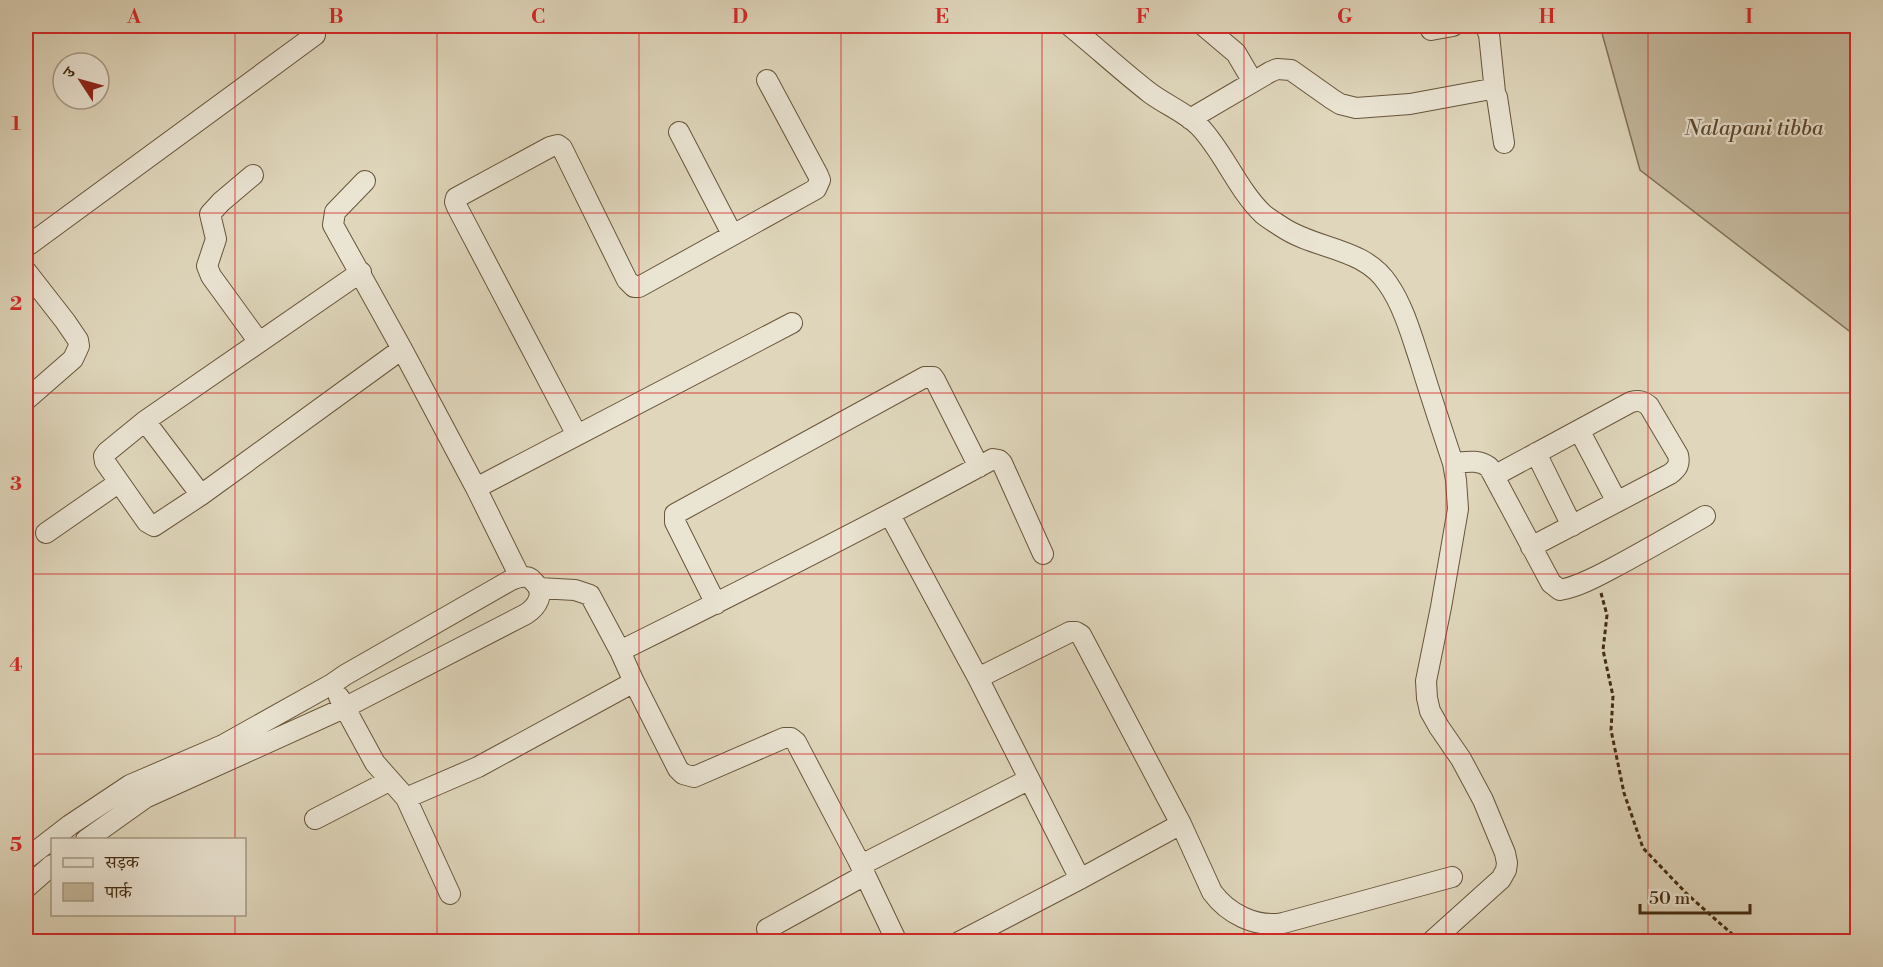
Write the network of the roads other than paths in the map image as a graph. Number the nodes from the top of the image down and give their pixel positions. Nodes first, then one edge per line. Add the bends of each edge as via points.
1 (1070, 26) edge
2 (1204, 26) edge
3 (1452, 26) edge
4 (1485, 26) edge
5 (1431, 30) dead end
6 (315, 34) dead end
7 (767, 80) dead end
8 (1253, 82) junction
9 (1494, 92) junction
10 (1190, 119) junction
11 (679, 132) dead end
12 (1504, 143) dead end
13 (253, 176) dead end
14 (365, 181) dead end
15 (732, 234) junction
16 (26, 247) edge
17 (26, 272) edge
18 (361, 272) junction
19 (792, 323) dead end
20 (259, 342) junction
21 (402, 349) junction
22 (26, 400) edge
23 (145, 421) junction
24 (1579, 430) junction
25 (577, 435) junction
26 (1536, 453) junction
27 (1453, 463) junction
28 (979, 467) junction
29 (1494, 476) junction
30 (118, 483) junction
31 (476, 488) junction
32 (201, 495) junction
33 (1617, 502) junction
34 (890, 515) junction
35 (1705, 516) dead end
36 (1572, 526) junction
37 (46, 533) dead end
38 (1531, 547) junction
39 (1043, 554) dead end
40 (520, 577) junction
41 (538, 588) junction
42 (716, 604) junction
43 (620, 651) junction
44 (978, 678) junction
45 (633, 682) junction
46 (332, 684) junction
47 (344, 708) junction
48 (1028, 780) junction
49 (389, 781) junction
50 (406, 798) junction
51 (315, 819) dead end
52 (1181, 824) junction
53 (53, 838) edge
54 (89, 838) edge
55 (51, 840) edge
56 (26, 859) edge
57 (51, 866) edge
58 (863, 870) junction
59 (1452, 877) dead end
60 (1080, 879) junction
61 (26, 888) edge
62 (450, 894) dead end
63 (767, 929) dead end
64 (897, 942) edge
65 (959, 942) edge
66 (1431, 942) edge

1 - 10 street via 1137,83
2 - 8 street via 1236,53
3 - 5 street
4 - 9 street
6 - 16 street
7 - 15 street via 820,180 816,189
8 - 9 street via 1277,69 1291,70 1340,104 1356,108 1410,104 1484,89
8 - 10 street
9 - 12 street
10 - 27 street via 1208,136 1264,215 1304,239 1364,260 1384,278 1397,298 1411,335
11 - 15 street
13 - 20 street via 210,214 216,238 207,266
14 - 18 street via 333,219 337,234
15 - 25 street via 634,287 558,145 456,198 457,207
17 - 22 street via 65,321 79,346 74,359
18 - 20 street
18 - 21 street
19 - 25 street
20 - 23 street
21 - 31 street
21 - 32 street
23 - 30 street via 104,456
23 - 32 street
24 - 26 street
24 - 33 street
24 - 33 street via 1637,400 1649,406 1678,455 1676,469
25 - 31 street
26 - 29 street
26 - 36 street
27 - 29 street via 1480,462
27 - 66 street via 1458,508 1426,681 1427,698 1430,711 1483,800 1507,862 1501,879
28 - 34 street
28 - 39 street via 993,459 1002,463
28 - 42 street via 935,380 925,377 678,511 675,522
29 - 38 street
30 - 32 street via 154,526
30 - 37 street
31 - 40 street
33 - 36 street
34 - 42 street
34 - 44 street
35 - 38 street via 1566,589 1554,587
36 - 38 street
40 - 41 street via 531,579
40 - 46 street
41 - 43 street via 575,590 590,596
41 - 47 street via 536,606 526,614
42 - 43 street
43 - 45 street
44 - 48 street
44 - 52 street via 1070,632 1081,635
45 - 50 street via 478,767
45 - 58 street via 678,769 689,777 784,738 796,742
46 - 47 street
46 - 53 street via 223,745 130,784
47 - 49 street
47 - 54 street via 145,798
48 - 58 street
48 - 60 street
49 - 50 street
49 - 51 street
50 - 62 street
52 - 59 street via 1219,902 1240,916 1270,924
52 - 60 street
55 - 56 street
57 - 61 street
58 - 63 street
58 - 64 street
60 - 65 street

